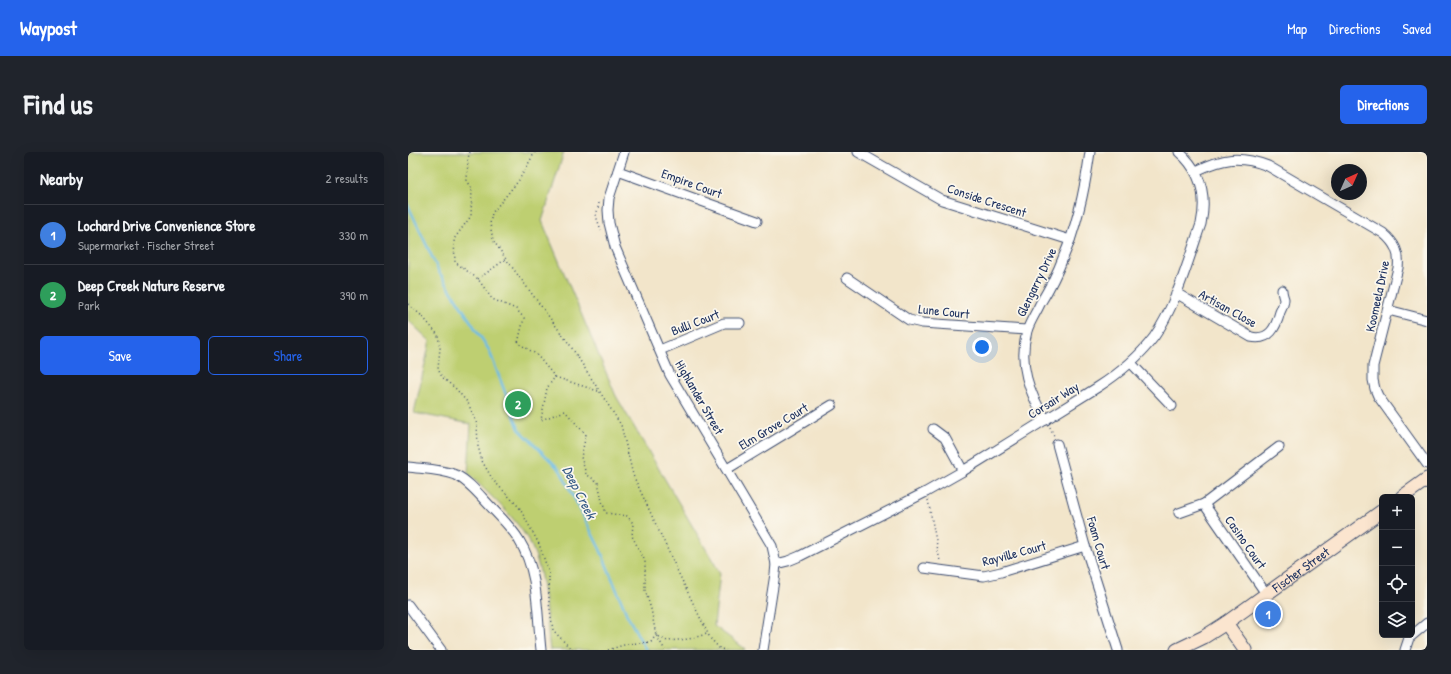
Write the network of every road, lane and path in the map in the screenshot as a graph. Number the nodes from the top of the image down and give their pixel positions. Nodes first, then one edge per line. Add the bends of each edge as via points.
1 (470, 152) edge
2 (535, 152) edge
3 (624, 152) edge
4 (858, 152) edge
5 (1090, 152) edge
6 (1179, 152) edge
7 (618, 171) junction
8 (1196, 171) junction
9 (757, 220) dead end
10 (1070, 240) junction
11 (506, 259) junction
12 (847, 278) dead end
13 (478, 279) junction
14 (1282, 290) dead end
15 (1176, 293) junction
16 (408, 304) edge
17 (1388, 310) junction
18 (1427, 320) edge
19 (740, 323) dead end
20 (1027, 330) junction
21 (660, 350) junction
22 (1131, 363) junction
23 (555, 377) junction
24 (599, 392) junction
25 (832, 405) dead end
26 (1172, 406) dead end
27 (1046, 420) junction
28 (933, 429) dead end
29 (1057, 444) joint
30 (1279, 447) dead end
31 (1427, 464) edge
32 (408, 467) edge
33 (727, 469) junction
34 (963, 471) junction
35 (1427, 479) edge
36 (926, 492) junction
37 (1406, 494) edge
38 (1204, 504) junction
39 (1179, 513) dead end
40 (1379, 513) edge
41 (1085, 546) junction
42 (776, 564) junction
43 (924, 568) dead end
44 (942, 571) junction
45 (1267, 595) junction
46 (408, 605) edge
47 (1226, 623) junction
48 (1427, 623) edge
49 (656, 634) junction
50 (708, 634) junction
51 (441, 650) edge
52 (541, 650) edge
53 (574, 650) edge
54 (608, 650) edge
55 (665, 650) edge
56 (726, 650) edge
57 (763, 650) edge
58 (1118, 650) edge
59 (1178, 650) edge
60 (1244, 650) edge
61 (1405, 650) edge

1 - 13 path via 467,180 472,189 471,216 454,240 455,262
2 - 11 path via 519,180 492,213 490,224 493,240
3 - 7 street, Highlander Street
4 - 10 street, Conside Crescent via 942,200
5 - 10 street, Glengarry Drive via 1081,203
6 - 8 street, Corsair Way
7 - 9 street, Empire Court
7 - 21 street, Highlander Street via 609,198 612,235
8 - 15 street, Corsair Way via 1202,192 1203,213
8 - 17 street, Koomeela Drive via 1224,160 1258,162 1383,233 1398,252 1399,261
10 - 20 street, Glengarry Drive via 1054,279
11 - 13 path
11 - 24 path via 570,345
12 - 20 street, Lune Court via 908,320
13 - 23 path via 492,298 516,309 524,318 518,343 536,354
14 - 15 street, Artisan Close via 1284,300 1277,324 1269,334 1257,338 1251,337
15 - 22 street, Corsair Way via 1155,335
16 - 53 path via 438,334 438,369 442,377 468,403 477,424 482,461 493,480 519,507 539,544 549,573 549,603 553,630
17 - 18 street
17 - 31 street, Koomeela Drive via 1373,366 1375,389
19 - 21 street, Bulli Court via 724,323
20 - 27 street, Glengarry Drive via 1024,351 1026,373 1033,397
21 - 33 street, Highlander Street via 670,375
22 - 26 street
22 - 27 street, Corsair Way
23 - 24 path
23 - 49 path via 547,388 541,420 564,412 586,435 580,456 586,474 598,482 606,513 627,516 633,523 632,536 644,561 645,590
24 - 50 path via 620,425 633,475
25 - 33 street, Elm Grove Court
27 - 29 path
27 - 34 street, Corsair Way
28 - 34 street via 945,438
29 - 41 street, Foam Court
30 - 38 street
32 - 52 street via 443,471 457,476 475,490 519,540 531,567
33 - 42 street, Highlander Street via 772,546
34 - 36 street, Corsair Way
35 - 37 street
36 - 42 street, Corsair Way via 800,556
36 - 44 path
38 - 39 street
38 - 45 street, Casino Court
40 - 45 street, Fischer Street
41 - 44 street, Rayville Court via 984,576
41 - 58 street, Foam Court
42 - 57 street, Highlander Street
43 - 44 street, Rayville Court
45 - 47 street, Fischer Street
46 - 51 street
47 - 59 street, Fischer Street
47 - 60 street
48 - 61 street via 1409,638
49 - 50 path via 667,640 689,639
49 - 54 path via 651,642 627,644
49 - 55 path
50 - 56 path via 720,649

